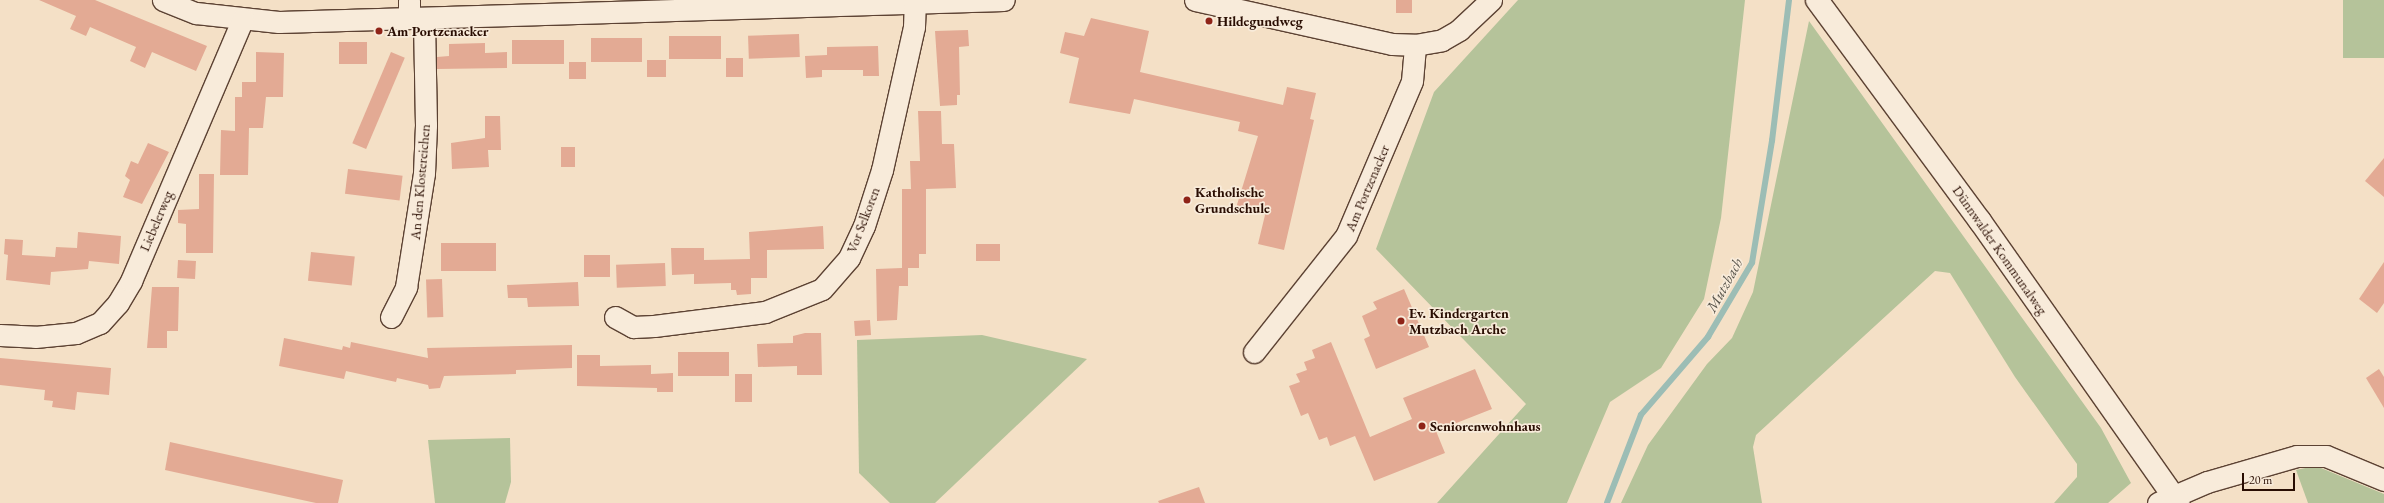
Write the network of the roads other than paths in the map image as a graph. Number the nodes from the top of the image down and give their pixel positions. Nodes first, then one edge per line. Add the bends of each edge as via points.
1 (163, 0) edge
2 (1000, 0) edge
3 (1004, 0) edge
4 (1195, 0) edge
5 (1491, 0) edge
6 (1817, 0) edge
7 (915, 3) junction
8 (686, 5) edge
9 (414, 12) edge
10 (243, 20) junction
11 (1415, 45) junction
12 (391, 317) dead end
13 (615, 317) dead end
14 (0, 335) edge
15 (1254, 352) dead end
16 (2384, 480) edge
17 (2170, 501) edge

1 - 10 street via 196,13
2 - 3 street
2 - 7 street
4 - 11 street via 1392,44
5 - 11 street via 1459,30 1442,40
6 - 17 main road, Dünnwalder Kommunalweg via 1980,221
7 - 8 street
7 - 13 street, Vor Selkoren via 914,27 882,170 864,226 849,258 822,289 765,312 633,327
8 - 9 street
9 - 10 street via 280,22
9 - 12 street, An den Klostereichen via 426,125 424,173 406,287
10 - 14 street, Liebelerweg via 131,281 118,303 100,323 76,333 35,337
11 - 15 street, Am Portzenacker via 1412,81 1346,236
16 - 17 street via 2353,465 2312,454 2207,482

